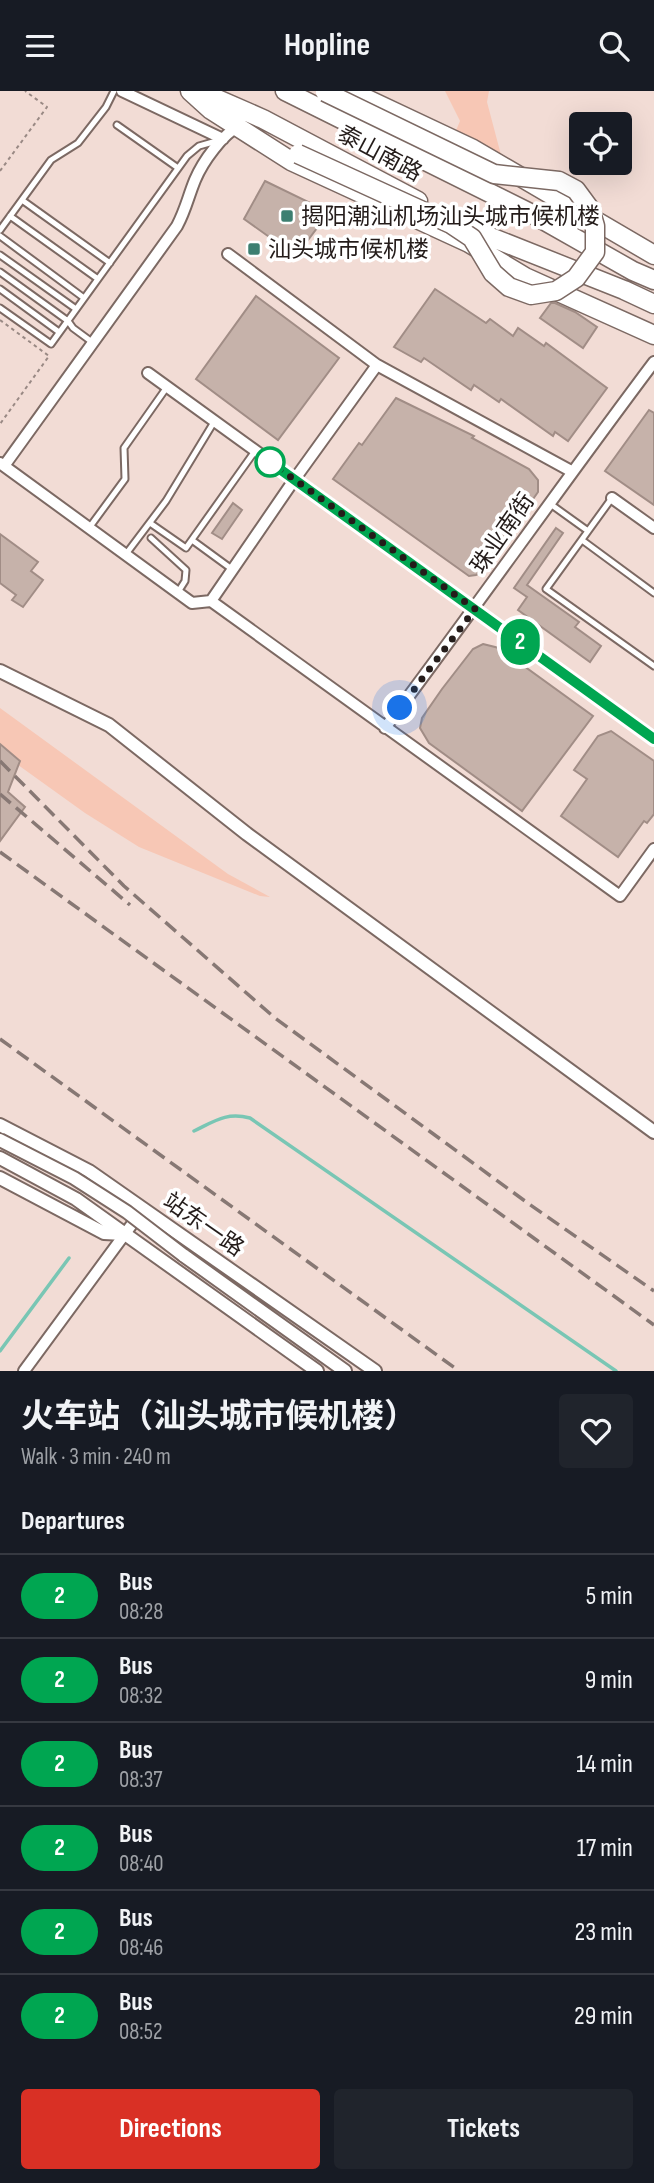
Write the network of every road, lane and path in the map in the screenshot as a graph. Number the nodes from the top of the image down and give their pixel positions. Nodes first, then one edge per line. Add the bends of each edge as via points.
1 (25, 91) edge
2 (114, 91) edge
3 (122, 91) edge
4 (190, 91) edge
5 (285, 91) edge
6 (350, 91) edge
7 (324, 92) edge
8 (207, 95) edge
9 (117, 125) dead end
10 (242, 126) junction
11 (178, 168) junction
12 (0, 171) edge
13 (22, 200) junction
14 (10, 216) junction
15 (536, 216) junction
16 (0, 230) edge
17 (478, 232) junction
18 (0, 236) edge
19 (626, 240) junction
20 (0, 254) edge
21 (228, 254) dead end
22 (654, 255) edge
23 (110, 263) junction
24 (0, 272) edge
25 (525, 277) junction
26 (98, 279) junction
27 (654, 280) edge
28 (0, 289) edge
29 (84, 298) junction
30 (654, 304) edge
31 (0, 308) edge
32 (76, 309) junction
33 (0, 320) edge
34 (68, 321) junction
35 (59, 332) junction
36 (654, 335) edge
37 (92, 342) junction
38 (654, 362) edge
39 (377, 365) junction
40 (148, 373) dead end
41 (167, 387) junction
42 (214, 422) junction
43 (0, 424) edge
44 (255, 451) junction
45 (2, 464) edge
46 (571, 471) junction
47 (294, 480) junction
48 (612, 498) joint
49 (549, 503) junction
50 (150, 523) junction
51 (89, 528) junction
52 (654, 528) edge
53 (588, 531) junction
54 (151, 538) dead end
55 (192, 540) junction
56 (582, 540) junction
57 (126, 554) junction
58 (233, 570) junction
59 (178, 592) junction
60 (654, 593) edge
61 (211, 601) junction
62 (475, 609) junction
63 (654, 666) edge
64 (0, 671) edge
65 (385, 728) junction
66 (654, 739) edge
67 (654, 849) edge
68 (0, 1125) edge
69 (654, 1132) edge
70 (0, 1140) edge
71 (0, 1158) edge
72 (0, 1178) edge
73 (144, 1208) junction
74 (124, 1234) junction
75 (314, 1369) edge
76 (24, 1371) edge
77 (345, 1371) edge
78 (375, 1371) edge

1 - 12 path via 47,107
2 - 13 lane via 78,143 51,160
3 - 10 street
4 - 10 highway via 211,110
5 - 15 highway, 泰山南路
6 - 19 highway, 泰山南路 via 473,149
7 - 10 highway, bridge via 494,174 559,181 576,190 593,217 595,252 576,278 556,291 531,295 509,287 493,273 472,238 451,224
8 - 10 highway
9 - 11 lane
10 - 11 lane via 199,146
10 - 17 highway, 泰山南路
10 - 25 highway, 泰山南路 via 291,161 470,243
10 - 37 street via 195,179 177,226
11 - 23 lane
13 - 14 lane
13 - 23 lane
14 - 16 lane
14 - 26 lane
15 - 19 highway
15 - 27 highway, 泰山南路
17 - 25 highway
17 - 30 highway, 泰山南路
18 - 29 lane
19 - 22 highway, 泰山南路
20 - 32 lane
21 - 39 street
23 - 26 lane
24 - 34 lane
25 - 36 highway, 泰山南路
26 - 29 lane
28 - 35 lane
29 - 32 lane
31 - 35 lane via 51,344
32 - 34 lane
33 - 43 path via 49,356
34 - 35 lane
34 - 37 lane
37 - 45 street
38 - 46 street, 珠业南街
39 - 46 street
39 - 47 street
40 - 41 street
41 - 42 street
41 - 51 lane via 124,448 124,479
42 - 44 street
42 - 50 lane
44 - 47 street
44 - 55 lane
45 - 51 street
46 - 49 street, 珠业南街
47 - 58 street
47 - 62 street
48 - 52 street
48 - 53 lane
49 - 53 lane
49 - 62 street, 珠业南街
50 - 55 lane via 186,548
50 - 57 lane
51 - 57 street
53 - 56 lane
54 - 59 lane via 187,570
55 - 58 lane
56 - 60 lane
56 - 63 lane via 546,589
57 - 59 street
58 - 61 street
59 - 61 street via 192,603
61 - 65 street
62 - 65 street, 珠业南街
62 - 66 street
64 - 69 street via 109,725 247,834
65 - 67 street via 620,896
68 - 73 street, 站东一路 via 89,1171
70 - 77 street, bridge via 127,1212
71 - 74 street via 76,1199
72 - 74 street via 104,1234
73 - 74 street
73 - 78 street, 站东一路
74 - 75 street
74 - 76 street

